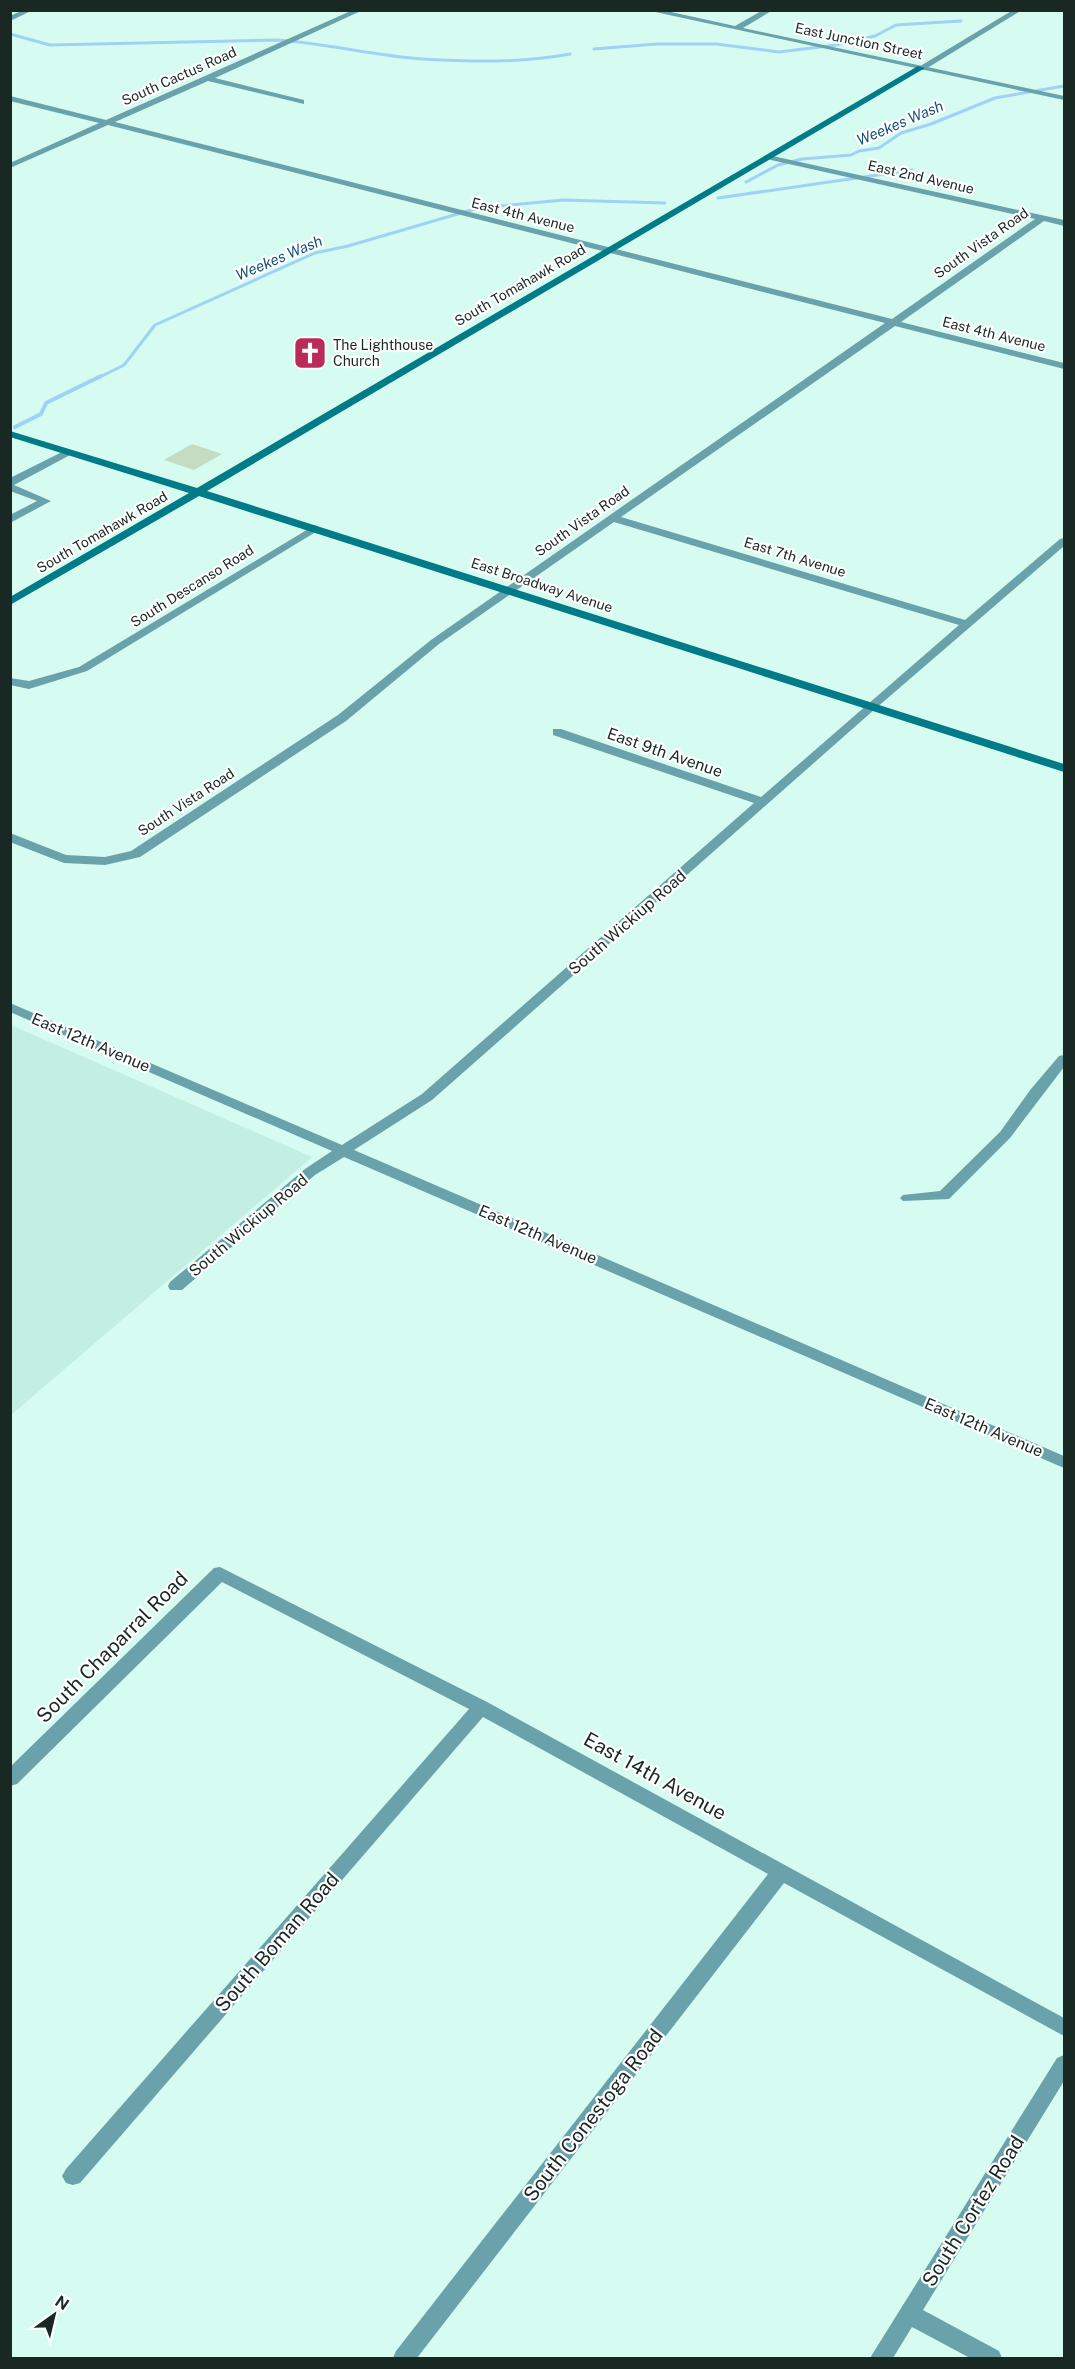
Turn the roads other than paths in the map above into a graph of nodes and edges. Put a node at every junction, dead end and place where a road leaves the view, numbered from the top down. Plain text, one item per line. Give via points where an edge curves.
1 (30, 10) edge
2 (360, 10) edge
3 (649, 10) edge
4 (770, 10) edge
5 (1019, 10) edge
6 (10, 19) edge
7 (735, 29) junction
8 (921, 68) junction
9 (206, 78) junction
10 (1065, 98) edge
11 (10, 99) edge
12 (301, 102) dead end
13 (106, 123) junction
14 (771, 157) junction
15 (10, 166) edge
16 (1043, 218) junction
17 (1065, 223) edge
18 (610, 250) junction
19 (894, 323) junction
20 (1065, 366) edge
21 (13, 434) edge
22 (68, 452) junction
23 (10, 485) edge
24 (198, 493) junction
25 (613, 518) junction
26 (10, 520) edge
27 (315, 528) junction
28 (1063, 544) edge
29 (508, 590) junction
30 (10, 602) edge
31 (968, 624) junction
32 (10, 681) edge
33 (871, 706) junction
34 (556, 732) dead end
35 (1065, 768) edge
36 (764, 802) junction
37 (10, 837) edge
38 (10, 1007) edge
39 (1065, 1059) edge
40 (343, 1150) junction
41 (908, 1198) dead end
42 (176, 1286) dead end
43 (1065, 1462) edge
44 (220, 1573) joint
45 (481, 1707) junction
46 (10, 1779) edge
47 (782, 1871) junction
48 (1065, 2028) edge
49 (1065, 2064) edge
50 (73, 2176) dead end
51 (909, 2314) junction
52 (404, 2358) edge
53 (881, 2358) edge
54 (991, 2358) edge

1 - 6 street
2 - 9 street, South Cactus Road
3 - 7 street, East Junction Street
4 - 7 street
5 - 8 street
7 - 8 street, East Junction Street
8 - 10 street, East Junction Street
8 - 14 main road, South Tomahawk Road
9 - 12 street
9 - 13 street, South Cactus Road
11 - 13 street, East 4th Avenue
13 - 15 street, South Cactus Road
13 - 18 street, East 4th Avenue
14 - 16 street, East 2nd Avenue
14 - 18 main road, South Tomahawk Road
16 - 17 street, East 2nd Avenue
16 - 19 street, South Vista Road
18 - 19 street, East 4th Avenue
18 - 24 main road, South Tomahawk Road
19 - 20 street, East 4th Avenue
19 - 25 street, South Vista Road
21 - 22 main road, East Broadway Avenue
22 - 23 street
22 - 24 main road, East Broadway Avenue
23 - 26 street via 46,501
24 - 27 main road, East Broadway Avenue
24 - 30 main road, South Tomahawk Road
25 - 29 street, South Vista Road
25 - 31 street, East 7th Avenue
27 - 29 main road, East Broadway Avenue
27 - 32 street, South Descanso Road via 83,669 29,686
28 - 31 street, South Wickiup Road
29 - 33 main road, East Broadway Avenue
29 - 37 street, South Vista Road via 435,642 342,718 135,854 105,861 64,859
31 - 33 street, South Wickiup Road
33 - 35 main road, East Broadway Avenue
33 - 36 street, South Wickiup Road
34 - 36 street, East 9th Avenue
36 - 40 street, South Wickiup Road via 427,1097
38 - 40 street, East 12th Avenue
39 - 41 street via 1005,1135 944,1196
40 - 42 street, South Wickiup Road via 310,1172
40 - 43 street, East 12th Avenue
44 - 45 street, East 14th Avenue
44 - 46 street, South Chaparral Road
45 - 47 street, East 14th Avenue
45 - 50 street, South Boman Road
47 - 48 street, East 14th Avenue
47 - 52 street, South Conestoga Road
49 - 51 street, South Cortez Road
51 - 53 street, South Cortez Road
51 - 54 street

